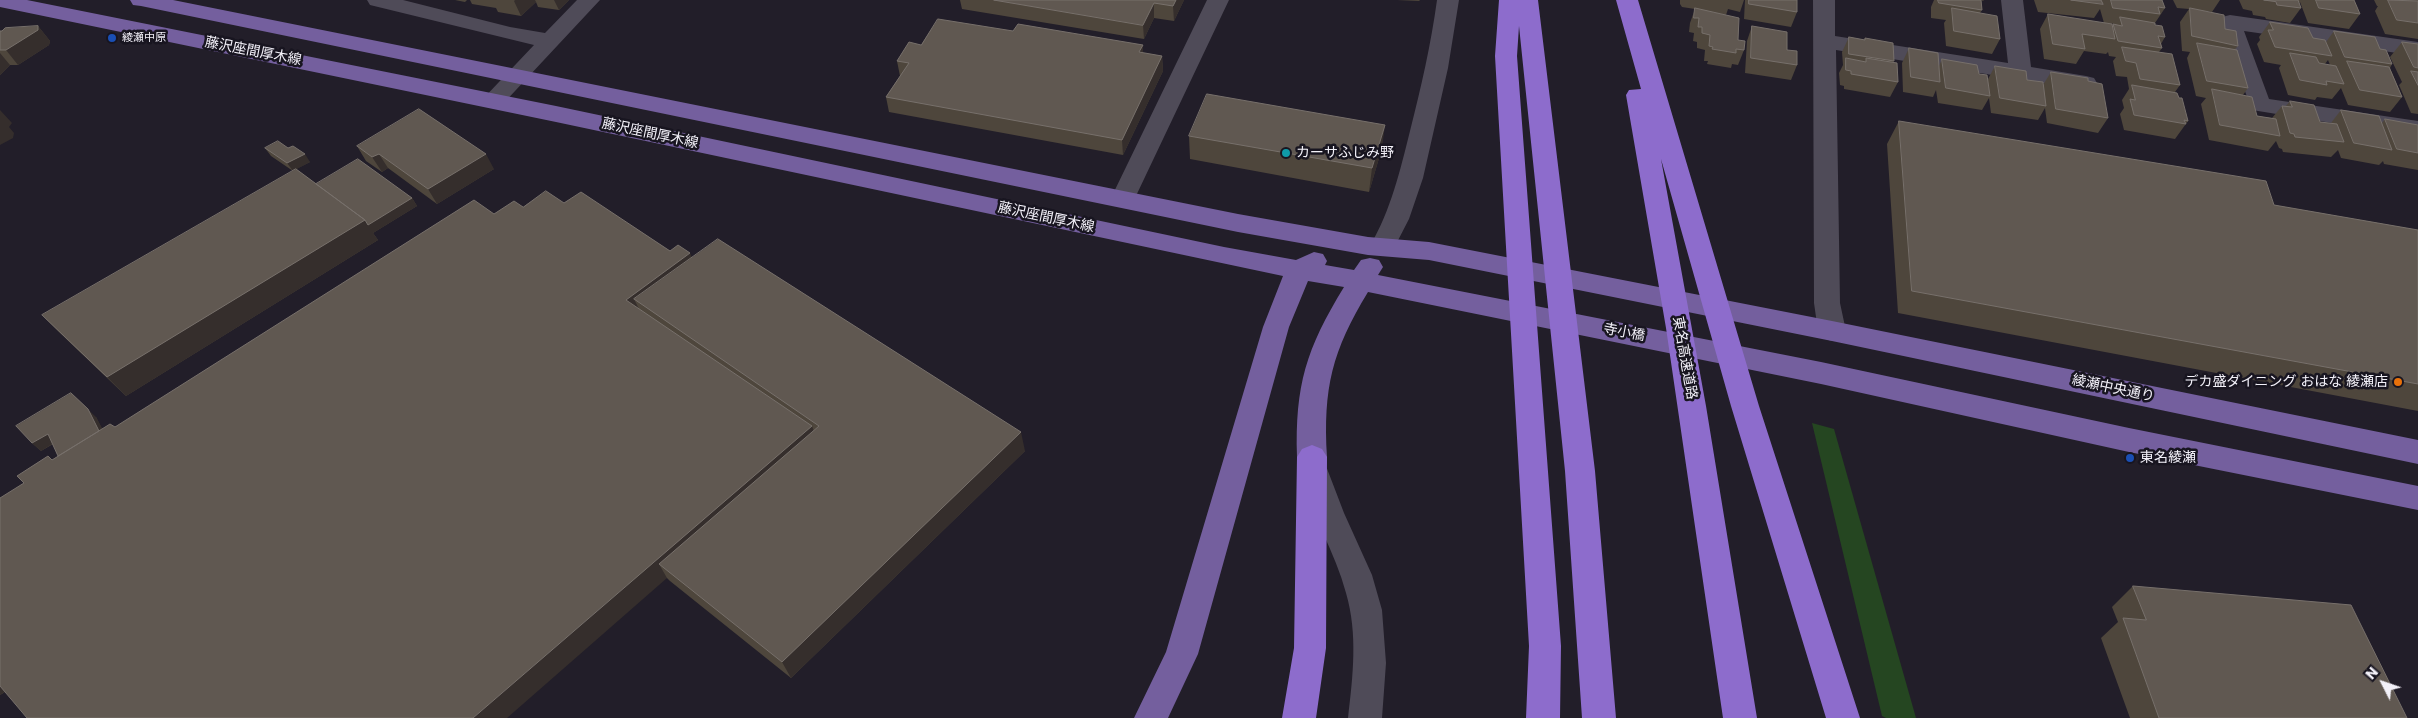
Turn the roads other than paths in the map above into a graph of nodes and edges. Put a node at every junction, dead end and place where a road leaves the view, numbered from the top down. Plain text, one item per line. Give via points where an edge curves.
1 (0, 0) edge
2 (141, 0) edge
3 (378, 0) edge
4 (589, 0) edge
5 (1218, 0) edge
6 (1448, 0) edge
7 (1510, 0) edge
8 (1527, 0) edge
9 (1618, 0) edge
10 (1627, 0) edge
11 (1824, 0) edge
12 (2012, 0) edge
13 (550, 41) junction
14 (1824, 41) junction
15 (2418, 49) edge
16 (2020, 72) junction
17 (517, 75) junction
18 (2095, 84) edge
19 (493, 101) junction
20 (2418, 129) edge
21 (1123, 198) junction
22 (1376, 246) junction
23 (1299, 270) junction
24 (1360, 282) junction
25 (1820, 329) junction
26 (2418, 452) edge
27 (1312, 457) junction
28 (2418, 498) edge
29 (1151, 718) edge
30 (1299, 718) edge
31 (1365, 718) edge
32 (1543, 718) edge
33 (1599, 718) edge
34 (1740, 718) edge
35 (1843, 718) edge

1 - 19 main road, 藤沢座間厚木線
2 - 17 main road, 藤沢座間厚木線
3 - 13 street
4 - 13 street
5 - 21 street
6 - 22 street via 1442,46 1406,196 1398,221
7 - 32 highway via 1506,56 1545,646
8 - 33 highway via 1580,471
9 - 34 highway, 東名高速道路 via 1656,189
10 - 35 highway via 1745,406
11 - 14 street
12 - 16 street
13 - 17 street
14 - 16 street
14 - 25 street via 1826,303
15 - 20 street via 2230,22 2260,105
16 - 18 street
17 - 19 street
17 - 21 main road, 藤沢座間厚木線
19 - 23 main road, 藤沢座間厚木線
21 - 22 main road, 藤沢座間厚木線 via 1238,223
22 - 23 main road via 1318,258
22 - 24 main road
22 - 25 main road, 藤沢座間厚木線 via 1429,251
23 - 24 main road, 藤沢座間厚木線
23 - 29 main road via 1276,327 1182,654
24 - 27 main road via 1339,315 1316,379 1311,412
24 - 28 main road, 寺小橋 via 1821,373
25 - 26 main road, 綾瀬中央通り
27 - 30 highway via 1310,648
27 - 31 street via 1329,519 1365,601 1370,631

